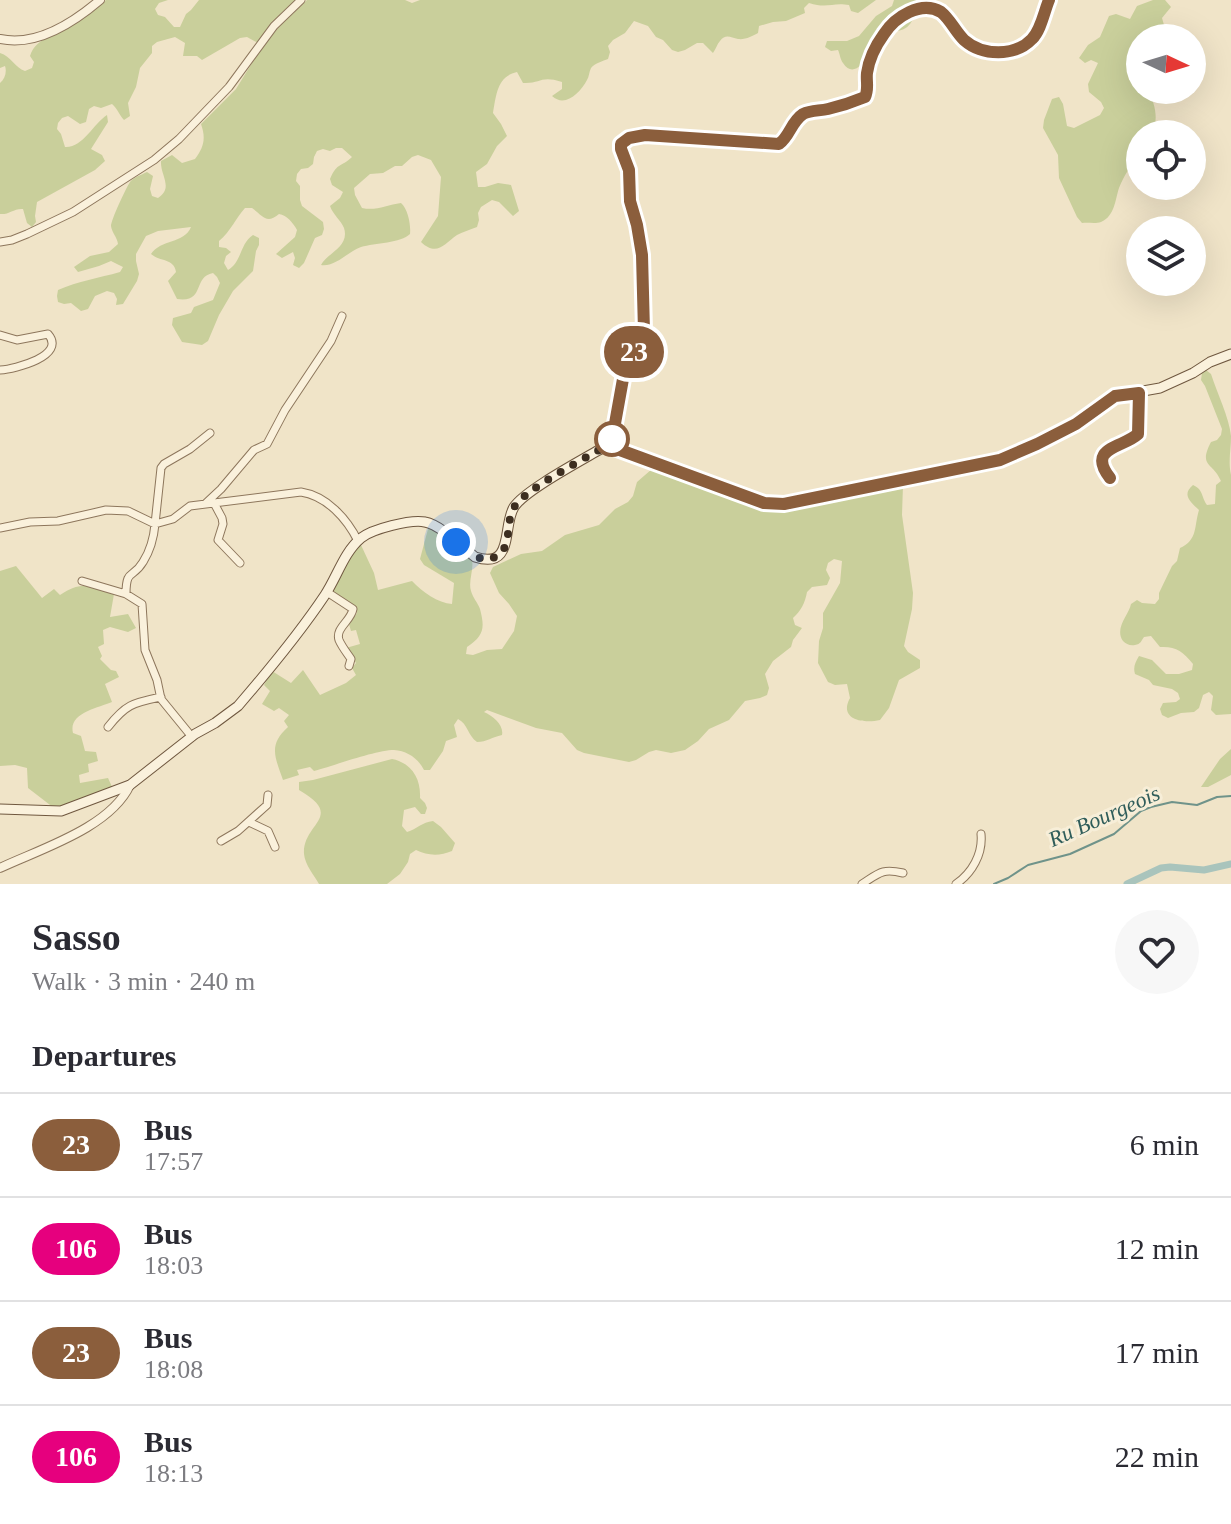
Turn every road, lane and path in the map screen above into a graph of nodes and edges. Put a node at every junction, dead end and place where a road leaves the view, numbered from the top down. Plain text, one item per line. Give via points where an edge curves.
1 (100, 0) edge
2 (301, 0) edge
3 (1049, 0) edge
4 (0, 39) edge
5 (0, 242) edge
6 (342, 316) dead end
7 (0, 335) edge
8 (1231, 354) edge
9 (0, 370) edge
10 (1139, 393) junction
11 (210, 433) dead end
12 (609, 446) junction
13 (1110, 478) dead end
14 (214, 503) junction
15 (205, 504) junction
16 (155, 524) junction
17 (0, 528) edge
18 (362, 538) junction
19 (240, 563) dead end
20 (82, 581) dead end
21 (327, 592) junction
22 (126, 594) junction
23 (349, 666) dead end
24 (161, 697) junction
25 (108, 727) dead end
26 (192, 737) junction
27 (130, 785) junction
28 (268, 795) dead end
29 (0, 809) edge
30 (249, 822) junction
31 (981, 834) dead end
32 (221, 841) dead end
33 (275, 847) dead end
34 (0, 868) edge
35 (903, 873) dead end
36 (862, 884) edge
37 (956, 884) edge

1 - 4 street via 78,18 33,39
2 - 5 street via 274,26 229,87 154,160 73,212
3 - 12 street via 1032,39 1009,53 969,43 932,7 906,13 876,46 865,97 799,116 779,144 645,135 624,140 621,149 642,255 644,331 623,379
6 - 15 street via 267,444 254,450
7 - 9 street via 17,340 48,334 53,342 24,366
8 - 10 main road
10 - 12 main road via 1115,396 1076,424 1000,460 784,504 764,503
10 - 13 street via 1138,434 1104,455
11 - 16 street via 161,468
12 - 18 main road via 526,495 514,507 507,544 498,555 475,557 425,521
14 - 15 street
14 - 18 street via 307,493 339,514
14 - 19 street via 223,524 218,540
15 - 16 street
16 - 17 street via 128,511 106,510
16 - 22 street via 144,561 126,581
18 - 21 main road
20 - 22 street
21 - 23 street via 353,609 338,632 351,659
21 - 26 main road via 238,706
22 - 24 street via 142,604 145,650
24 - 25 street via 132,704
24 - 26 street
26 - 27 main road
27 - 29 main road via 61,811
27 - 34 street via 116,806 83,829
28 - 30 street via 267,805
30 - 32 street
30 - 33 street via 268,831
31 - 37 street via 970,874
35 - 36 street via 879,871

